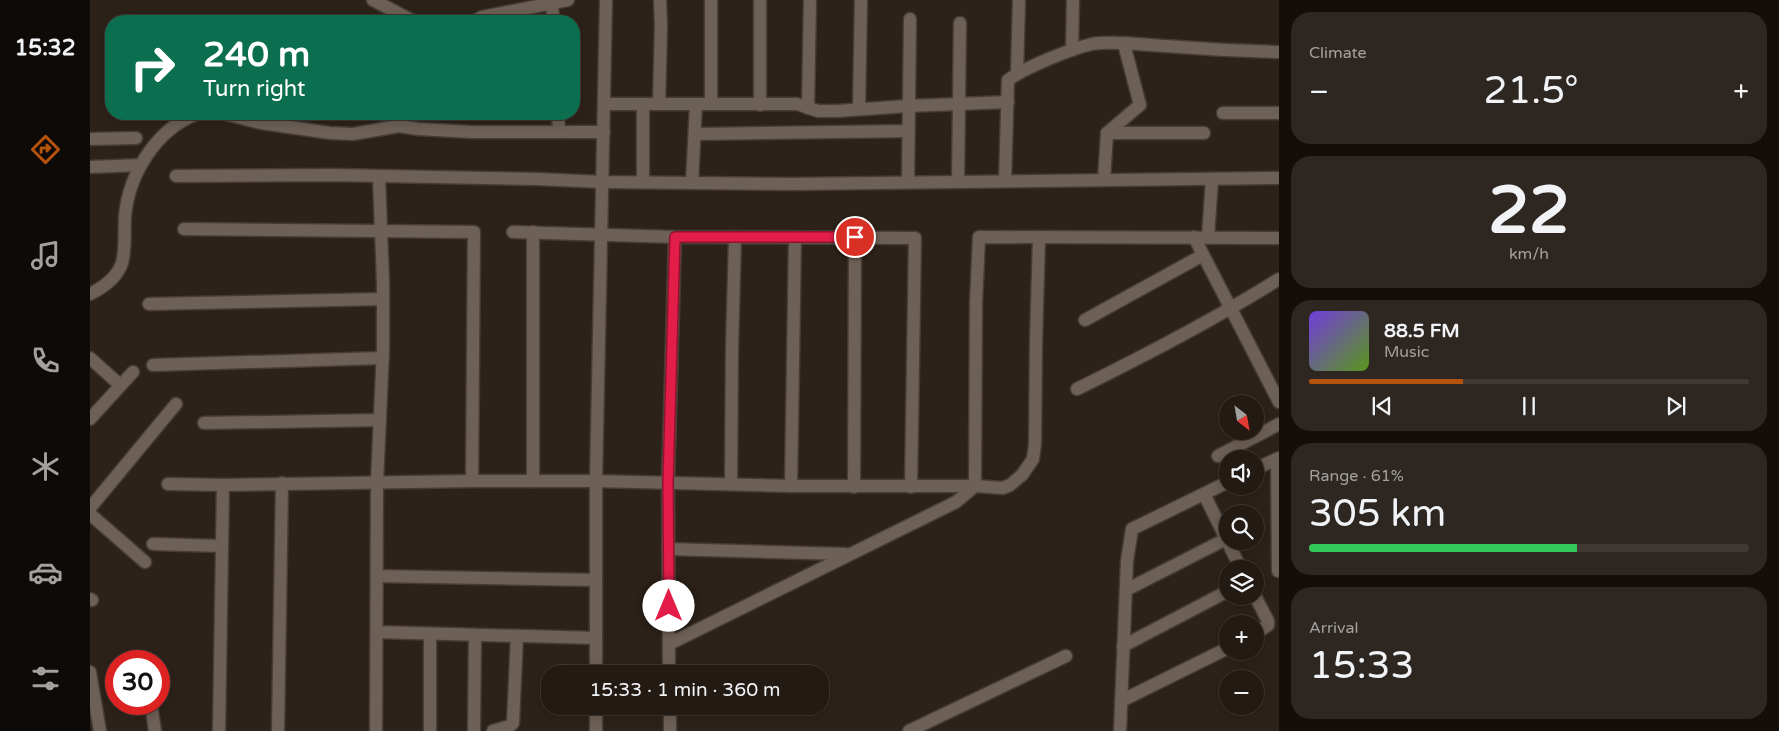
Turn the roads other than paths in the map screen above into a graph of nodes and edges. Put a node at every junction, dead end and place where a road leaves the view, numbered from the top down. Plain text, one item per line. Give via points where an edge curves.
1 (373, 0) edge
2 (568, 0) edge
3 (606, 0) edge
4 (660, 0) edge
5 (711, 0) edge
6 (760, 0) edge
7 (810, 0) edge
8 (861, 0) edge
9 (1019, 0) edge
10 (1073, 0) edge
11 (552, 2) edge
12 (402, 15) edge
13 (491, 15) edge
14 (553, 15) edge
15 (910, 19) dead end
16 (960, 23) dead end
17 (1124, 44) junction
18 (1072, 50) junction
19 (1279, 52) edge
20 (1017, 74) junction
21 (1008, 102) junction
22 (605, 104) junction
23 (643, 104) junction
24 (659, 104) junction
25 (696, 104) junction
26 (711, 104) junction
27 (760, 104) junction
28 (958, 104) junction
29 (908, 106) junction
30 (808, 108) junction
31 (859, 109) junction
32 (1223, 113) dead end
33 (1279, 113) edge
34 (184, 120) edge
35 (251, 120) edge
36 (558, 120) edge
37 (908, 131) junction
38 (559, 132) junction
39 (604, 132) junction
40 (1204, 132) dead end
41 (1107, 133) junction
42 (695, 134) junction
43 (136, 138) dead end
44 (90, 139) edge
45 (141, 165) junction
46 (90, 166) edge
47 (176, 176) dead end
48 (379, 177) junction
49 (1279, 178) edge
50 (1212, 179) junction
51 (1104, 180) junction
52 (1005, 181) junction
53 (603, 182) junction
54 (642, 182) junction
55 (908, 182) junction
56 (958, 182) junction
57 (692, 183) junction
58 (184, 229) dead end
59 (381, 231) junction
60 (513, 232) dead end
61 (533, 232) junction
62 (602, 235) junction
63 (675, 237) junction
64 (855, 237) junction
65 (1039, 237) junction
66 (1194, 237) junction
67 (1208, 237) junction
68 (735, 238) junction
69 (795, 238) junction
70 (1279, 238) edge
71 (1203, 256) junction
72 (1279, 280) edge
73 (90, 294) edge
74 (383, 299) junction
75 (148, 304) dead end
76 (1231, 309) junction
77 (1085, 320) dead end
78 (90, 358) edge
79 (382, 358) junction
80 (153, 365) dead end
81 (132, 372) dead end
82 (120, 385) junction
83 (1077, 389) dead end
84 (1279, 402) edge
85 (176, 404) dead end
86 (90, 419) edge
87 (380, 420) junction
88 (204, 423) dead end
89 (1279, 424) edge
90 (1218, 456) dead end
91 (1278, 458) edge
92 (1264, 465) edge
93 (472, 481) junction
94 (533, 481) junction
95 (596, 481) junction
96 (282, 483) junction
97 (377, 483) junction
98 (668, 483) junction
99 (168, 484) dead end
100 (731, 484) junction
101 (224, 485) junction
102 (792, 486) junction
103 (975, 486) junction
104 (1219, 486) edge
105 (854, 487) junction
106 (912, 487) junction
107 (1204, 494) junction
108 (90, 508) edge
109 (90, 514) edge
110 (1219, 525) edge
111 (1219, 543) edge
112 (153, 544) dead end
113 (222, 546) junction
114 (668, 549) junction
115 (847, 554) junction
116 (146, 562) dead end
117 (1278, 571) edge
118 (377, 576) junction
119 (596, 580) junction
120 (1126, 590) junction
121 (1219, 597) edge
122 (1260, 605) edge
123 (1264, 629) edge
124 (377, 632) junction
125 (430, 634) junction
126 (475, 635) junction
127 (517, 636) junction
128 (596, 638) junction
129 (669, 644) junction
130 (1123, 646) junction
131 (1219, 652) edge
132 (1066, 656) dead end
133 (596, 665) edge
134 (669, 665) edge
135 (90, 672) edge
136 (1121, 701) junction
137 (153, 715) edge
138 (596, 715) edge
139 (670, 715) edge
140 (100, 731) edge
141 (155, 731) edge
142 (219, 731) edge
143 (278, 731) edge
144 (376, 731) edge
145 (430, 731) edge
146 (474, 731) edge
147 (493, 731) edge
148 (596, 731) edge
149 (670, 731) edge
150 (909, 731) edge
151 (1120, 731) edge

1 - 12 street
2 - 11 street
3 - 22 street
4 - 24 street
5 - 26 street
6 - 27 street
7 - 30 street
8 - 31 street
9 - 20 street
10 - 18 street
11 - 13 street
11 - 14 street
15 - 29 street
16 - 28 street
17 - 18 street via 1094,44
17 - 19 street
17 - 41 street via 1140,105
18 - 20 street
20 - 21 street via 1008,80
21 - 28 street
21 - 52 street
22 - 23 street
22 - 39 street
23 - 24 street
23 - 54 street
24 - 25 street
25 - 26 street
25 - 42 street
26 - 27 street
27 - 30 street via 798,104
28 - 29 street
28 - 56 street
29 - 31 street
29 - 37 street
30 - 31 street
32 - 33 street
34 - 45 street via 161,139
35 - 38 street via 353,134 399,126 472,132
36 - 38 street
37 - 42 street
37 - 55 street
38 - 39 street
39 - 53 street
40 - 41 street
41 - 51 street
42 - 57 street
43 - 44 street
45 - 46 street
45 - 73 street via 125,215 122,264 111,282
47 - 48 street
48 - 53 street
48 - 59 street
49 - 50 street
50 - 51 street
50 - 67 street
51 - 52 street
52 - 56 street
53 - 54 street
53 - 62 street
54 - 57 street
55 - 56 street
55 - 57 street
58 - 59 street
59 - 74 street
59 - 93 street via 474,232
60 - 61 street
61 - 62 street
61 - 94 street
62 - 63 street
62 - 95 street
63 - 68 street
63 - 98 street
64 - 69 street
64 - 105 street
64 - 106 street via 915,238
65 - 66 street
65 - 103 street via 1033,459 1022,476 1004,488
65 - 103 street via 979,237
66 - 67 street
66 - 71 street
67 - 70 street
68 - 69 street
68 - 100 street
69 - 102 street
71 - 76 street
71 - 77 street
72 - 76 street
74 - 75 street
74 - 79 street
76 - 83 street
76 - 84 street
78 - 82 street
79 - 80 street
79 - 87 street
81 - 82 street
82 - 86 street
85 - 108 street
87 - 88 street
87 - 97 street
89 - 90 street
91 - 92 street
91 - 117 street
93 - 94 street
93 - 97 street
94 - 95 street
95 - 98 street
95 - 119 street
96 - 97 street
96 - 101 street
96 - 143 street
97 - 118 street
98 - 100 street
98 - 114 street
99 - 101 street
100 - 102 street
101 - 113 street
102 - 105 street
103 - 106 street
103 - 115 street via 956,502
104 - 107 street
105 - 106 street
107 - 110 street
107 - 120 street via 1132,529
109 - 116 street
111 - 120 street
112 - 113 street
113 - 142 street
114 - 115 street
114 - 129 street
115 - 129 street
118 - 119 street
118 - 124 street
119 - 128 street
120 - 130 street
121 - 130 street
122 - 123 street via 1268,621
124 - 125 street
124 - 144 street
125 - 126 street
125 - 145 street
126 - 127 street
126 - 146 street
127 - 128 street
127 - 147 street via 513,722
128 - 133 street
129 - 134 street
130 - 136 street
131 - 136 street
132 - 150 street
135 - 140 street
136 - 151 street
137 - 141 street
138 - 148 street
139 - 149 street

